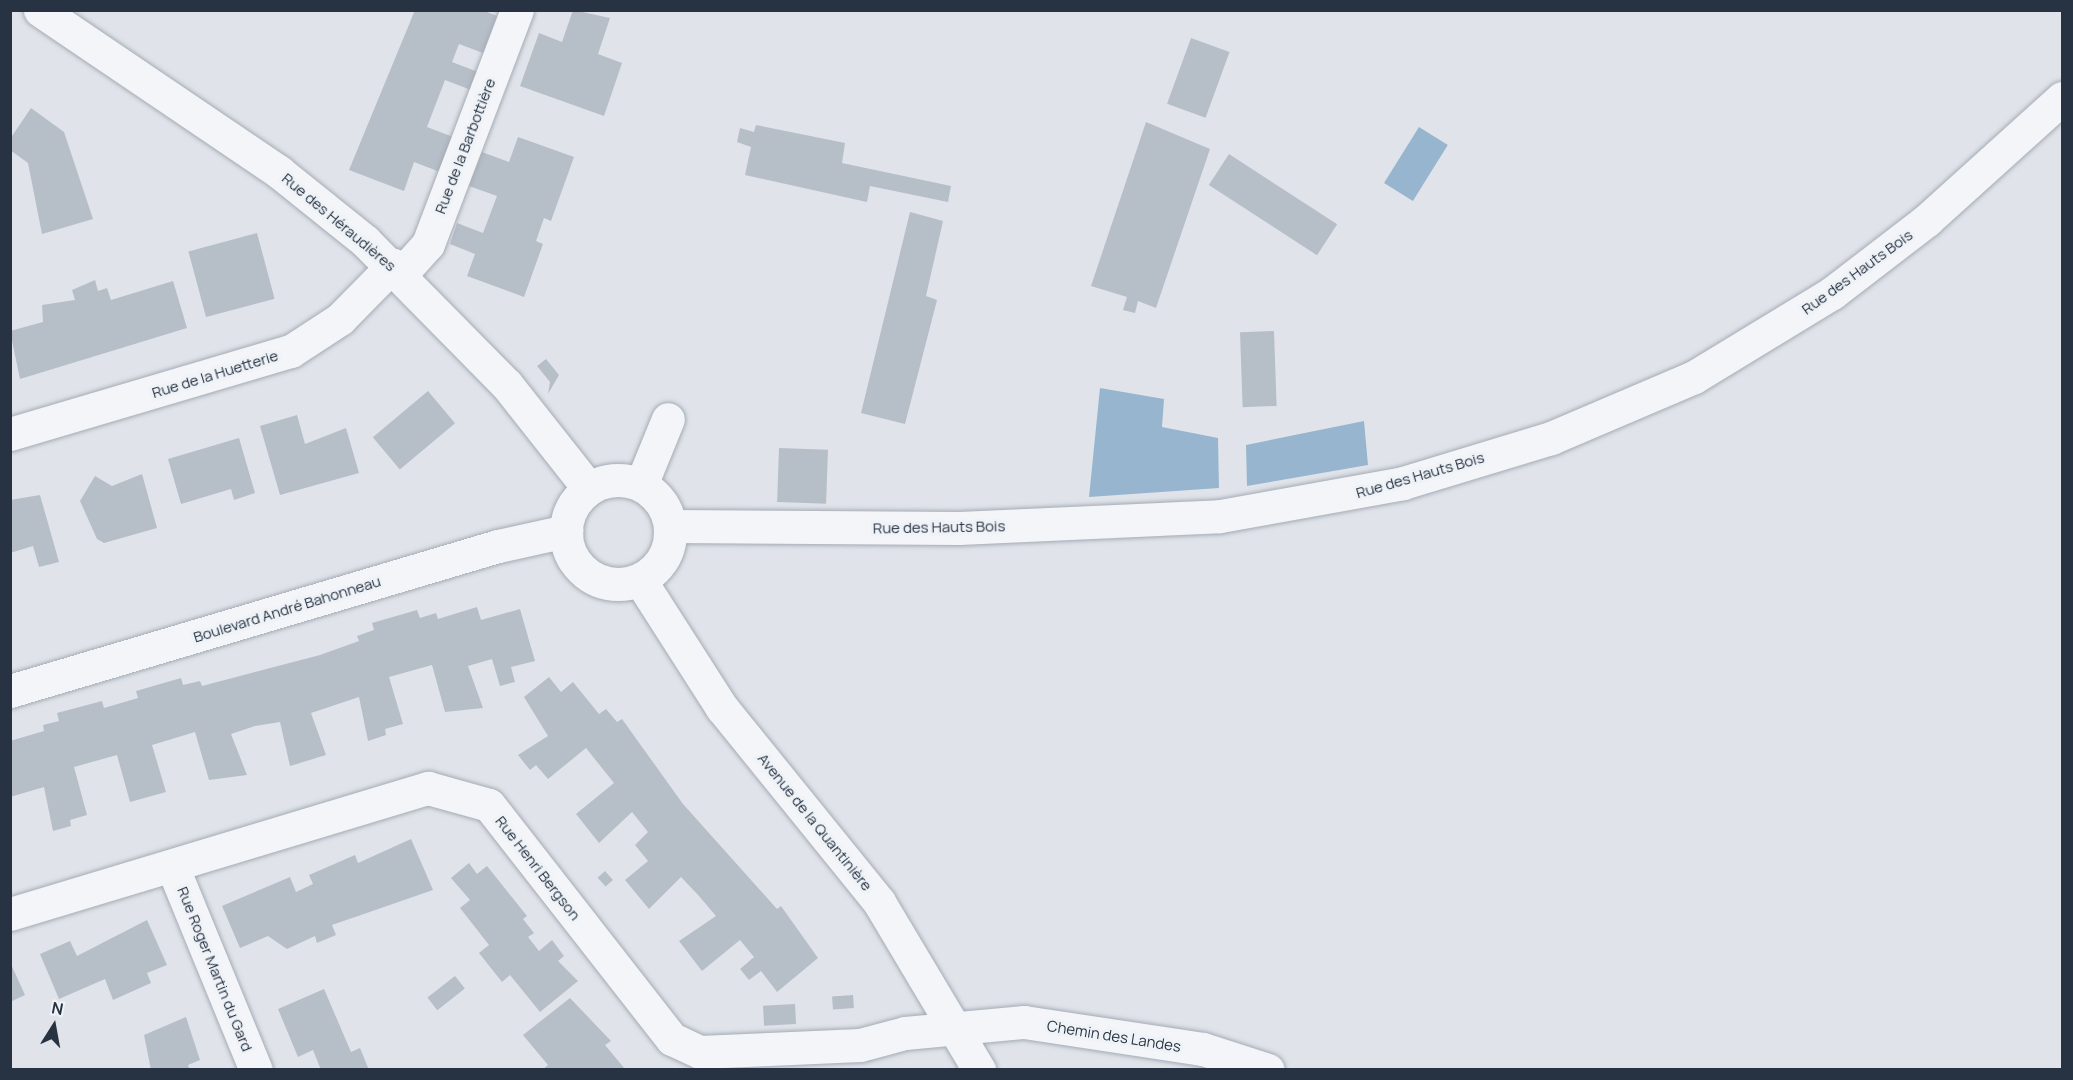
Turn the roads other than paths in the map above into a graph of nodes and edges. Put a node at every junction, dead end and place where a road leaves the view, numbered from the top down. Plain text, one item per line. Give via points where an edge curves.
1 (40, 10) edge
2 (517, 10) edge
3 (2062, 98) edge
4 (397, 270) junction
5 (668, 419) dead end
6 (10, 434) edge
7 (640, 485) junction
8 (590, 489) junction
9 (670, 526) junction
10 (566, 531) junction
11 (640, 580) junction
12 (10, 692) edge
13 (173, 868) junction
14 (10, 914) edge
15 (957, 1031) junction
16 (711, 1061) edge
17 (256, 1070) edge
18 (980, 1070) edge
19 (1268, 1070) edge

1 - 4 street, Rue des Héraudières via 279,172
2 - 4 street, Rue de la Barbottière via 428,244
3 - 9 street, Rue des Hauts Bois via 1927,220 1832,294 1694,377 1551,438 1404,483 1220,516 959,528
4 - 6 street, Rue de la Huetterie via 340,320 291,351
4 - 8 street, Rue des Héraudières via 507,385
5 - 7 street
7 - 8 street via 623,480
7 - 9 street via 655,495
8 - 10 street via 569,514
9 - 11 street via 664,558
10 - 11 street via 576,564 590,576 623,585
10 - 12 street, Boulevard André Bahonneau via 498,546
11 - 15 street, Avenue de la Quantinière via 722,708 879,902
13 - 14 street, Rue Henri Bergson
13 - 16 street, Rue Henri Bergson via 428,788 489,805 672,1039
13 - 17 street, Rue Roger Martin du Gard
15 - 16 street, Rue Henri Bergson via 905,1033 860,1045
15 - 18 street, Avenue de la Quantinière
15 - 19 street, Chemin des Landes via 1024,1022 1203,1049

